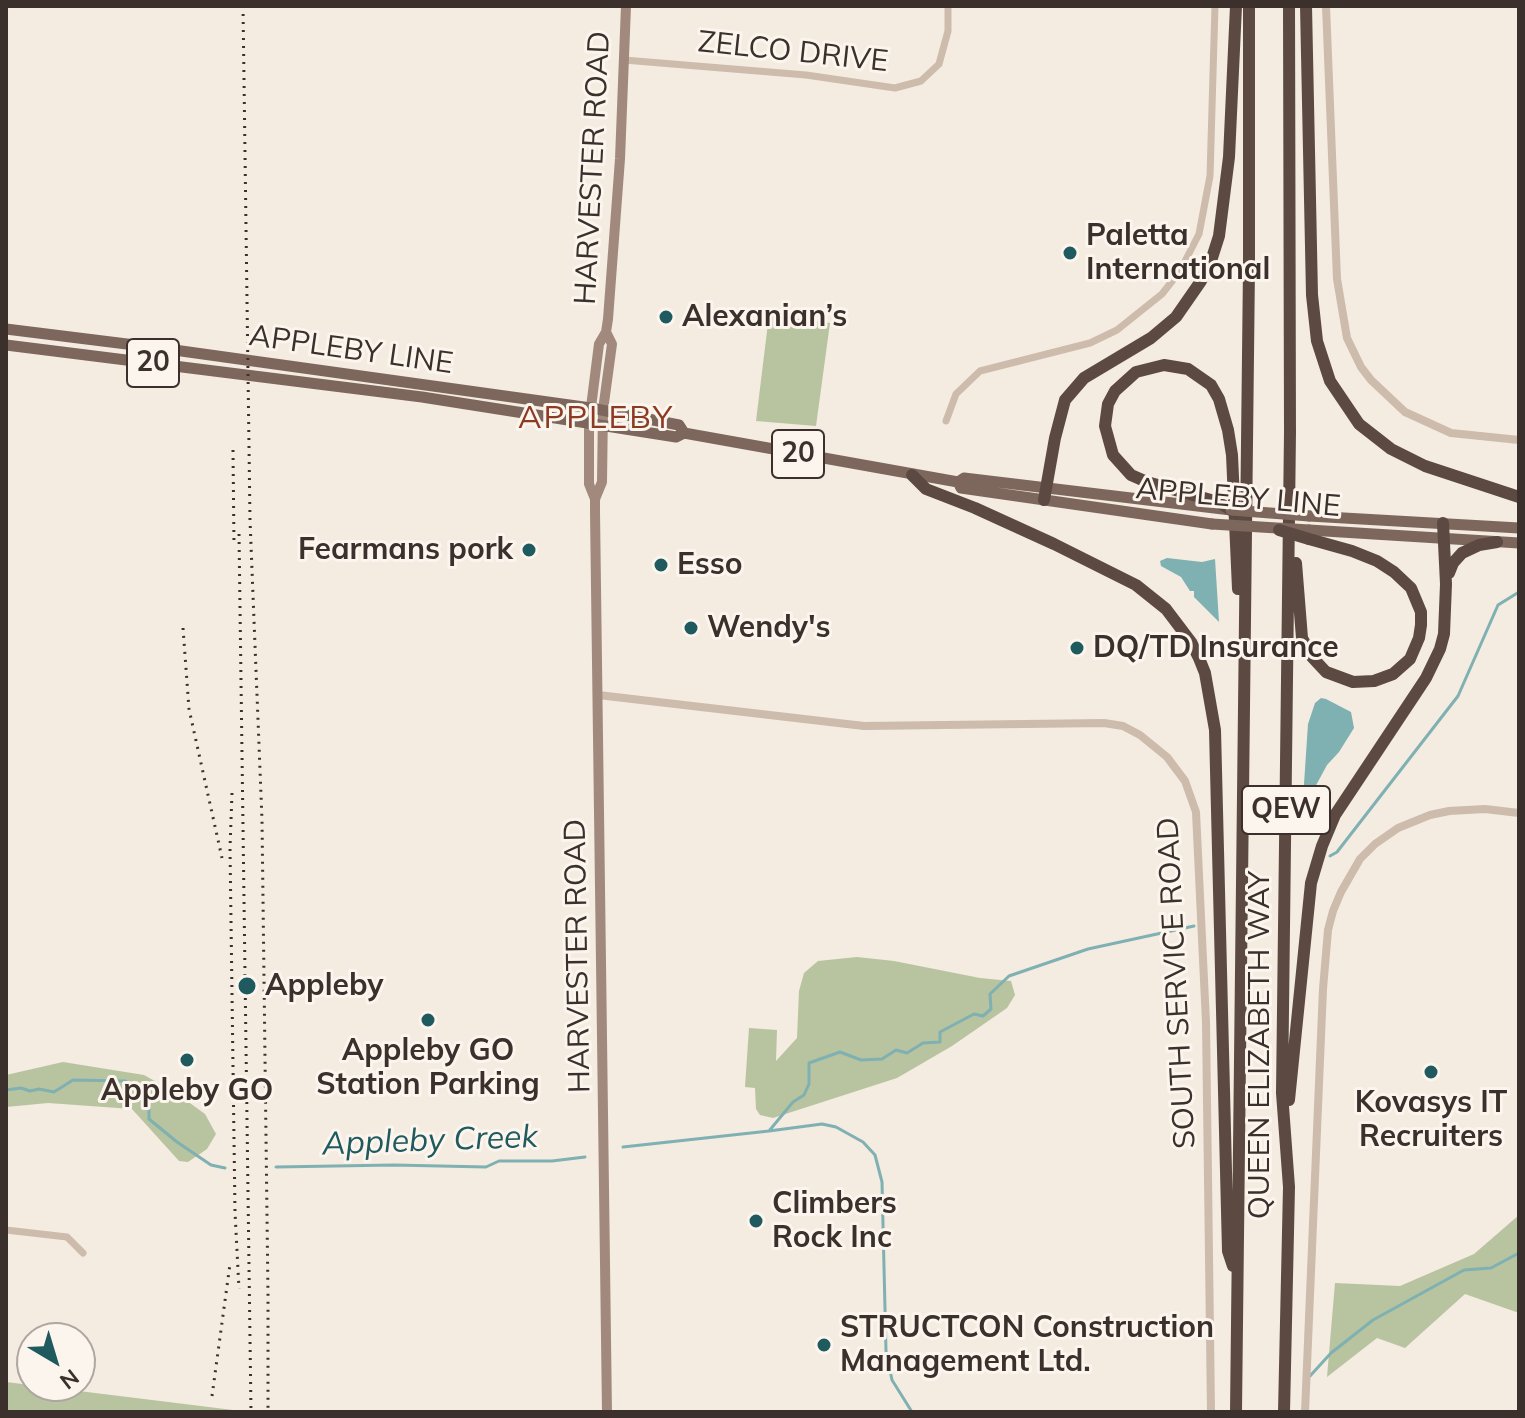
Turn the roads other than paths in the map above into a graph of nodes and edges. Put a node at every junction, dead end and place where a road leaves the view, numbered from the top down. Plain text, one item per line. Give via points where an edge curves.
1 (626, 6) edge
2 (948, 6) edge
3 (1215, 6) edge
4 (1236, 6) edge
5 (1249, 6) edge
6 (1289, 6) edge
7 (1306, 6) edge
8 (1326, 6) edge
9 (624, 60) junction
10 (6, 329) edge
11 (6, 345) edge
12 (597, 409) junction
13 (946, 421) dead end
14 (589, 423) junction
15 (603, 426) junction
16 (620, 428) junction
17 (1290, 432) junction
18 (684, 433) junction
19 (1519, 440) edge
20 (603, 450) junction
21 (912, 475) junction
22 (1045, 495) junction
23 (1519, 497) edge
24 (595, 499) junction
25 (1211, 505) junction
26 (1231, 510) joint
27 (1443, 523) junction
28 (1519, 528) edge
29 (1279, 530) joint
30 (1309, 535) junction
31 (1444, 540) junction
32 (1497, 542) junction
33 (1519, 543) edge
34 (1446, 584) junction
35 (1245, 627) junction
36 (598, 695) junction
37 (1519, 813) edge
38 (1289, 1187) junction
39 (6, 1230) edge
40 (83, 1253) dead end
41 (1237, 1277) junction
42 (607, 1412) edge
43 (1211, 1412) edge
44 (1236, 1412) edge
45 (1284, 1412) edge
46 (1305, 1412) edge

1 - 9 main road, HARVESTER ROAD
2 - 9 street, ZELCO DRIVE via 939,64 921,81 895,88
3 - 13 street via 1208,191 1199,234 1180,271 1162,294 1117,330 1090,343 980,371 956,394
4 - 22 highway via 1229,157 1212,258 1176,317 1074,387 1060,416
5 - 35 highway, QUEEN ELIZABETH WAY / QEW
6 - 17 highway, QUEEN ELIZABETH WAY / QEW
7 - 23 highway via 1312,295 1317,341 1330,381 1359,424 1391,449
8 - 19 street via 1337,279 1347,338 1371,380 1405,412 1451,433
9 - 12 main road, HARVESTER ROAD via 606,332 612,344
10 - 12 main road, APPLEBY LINE / 20
11 - 14 main road, APPLEBY LINE / 20
12 - 14 main road, HARVESTER ROAD
12 - 15 main road, HARVESTER ROAD
12 - 18 main road, APPLEBY LINE / 20 via 679,425
14 - 15 main road, APPLEBY LINE / 20
14 - 24 main road, HARVESTER ROAD via 589,484
15 - 16 main road, APPLEBY LINE / 20
15 - 20 main road, HARVESTER ROAD
16 - 18 main road, APPLEBY LINE / 20 via 676,437
16 - 20 main road
17 - 30 highway via 1299,627 1306,649 1326,672 1344,680 1364,682 1393,674 1410,659 1419,638 1421,612 1411,588 1377,561
17 - 38 highway, QUEEN ELIZABETH WAY / QEW via 1282,1093
18 - 21 main road, APPLEBY LINE / 20
20 - 24 main road, HARVESTER ROAD via 602,482
21 - 22 main road, APPLEBY LINE / 20 via 958,482 964,478
21 - 41 highway via 926,489 1136,585 1166,609 1199,658 1215,730 1228,1251
22 - 25 main road, APPLEBY LINE / 20
22 - 29 main road, APPLEBY LINE / 20, bridge
24 - 36 main road, HARVESTER ROAD
25 - 26 highway
25 - 35 highway via 1131,475 1113,455 1105,426 1108,404 1136,372 1164,365 1188,369 1211,385 1219,399 1232,455 1238,588
26 - 27 main road, APPLEBY LINE, bridge
27 - 28 main road, APPLEBY LINE
27 - 31 highway
29 - 30 highway, bridge
30 - 31 main road, APPLEBY LINE
31 - 32 main road, APPLEBY LINE
31 - 34 highway
32 - 33 main road, APPLEBY LINE
32 - 34 highway via 1462,553
34 - 38 highway via 1444,634 1434,664 1335,815 1311,883 1289,1095
35 - 41 highway, QUEEN ELIZABETH WAY / QEW
36 - 42 main road, HARVESTER ROAD
36 - 43 street, SOUTH SERVICE ROAD via 864,726 1104,723 1140,735 1167,757 1191,793 1197,823 1208,1115
37 - 46 street via 1449,811 1398,828 1360,859 1333,911 1322,1000
38 - 45 highway, QUEEN ELIZABETH WAY / QEW
39 - 40 street via 67,1237
41 - 44 highway, QUEEN ELIZABETH WAY / QEW

